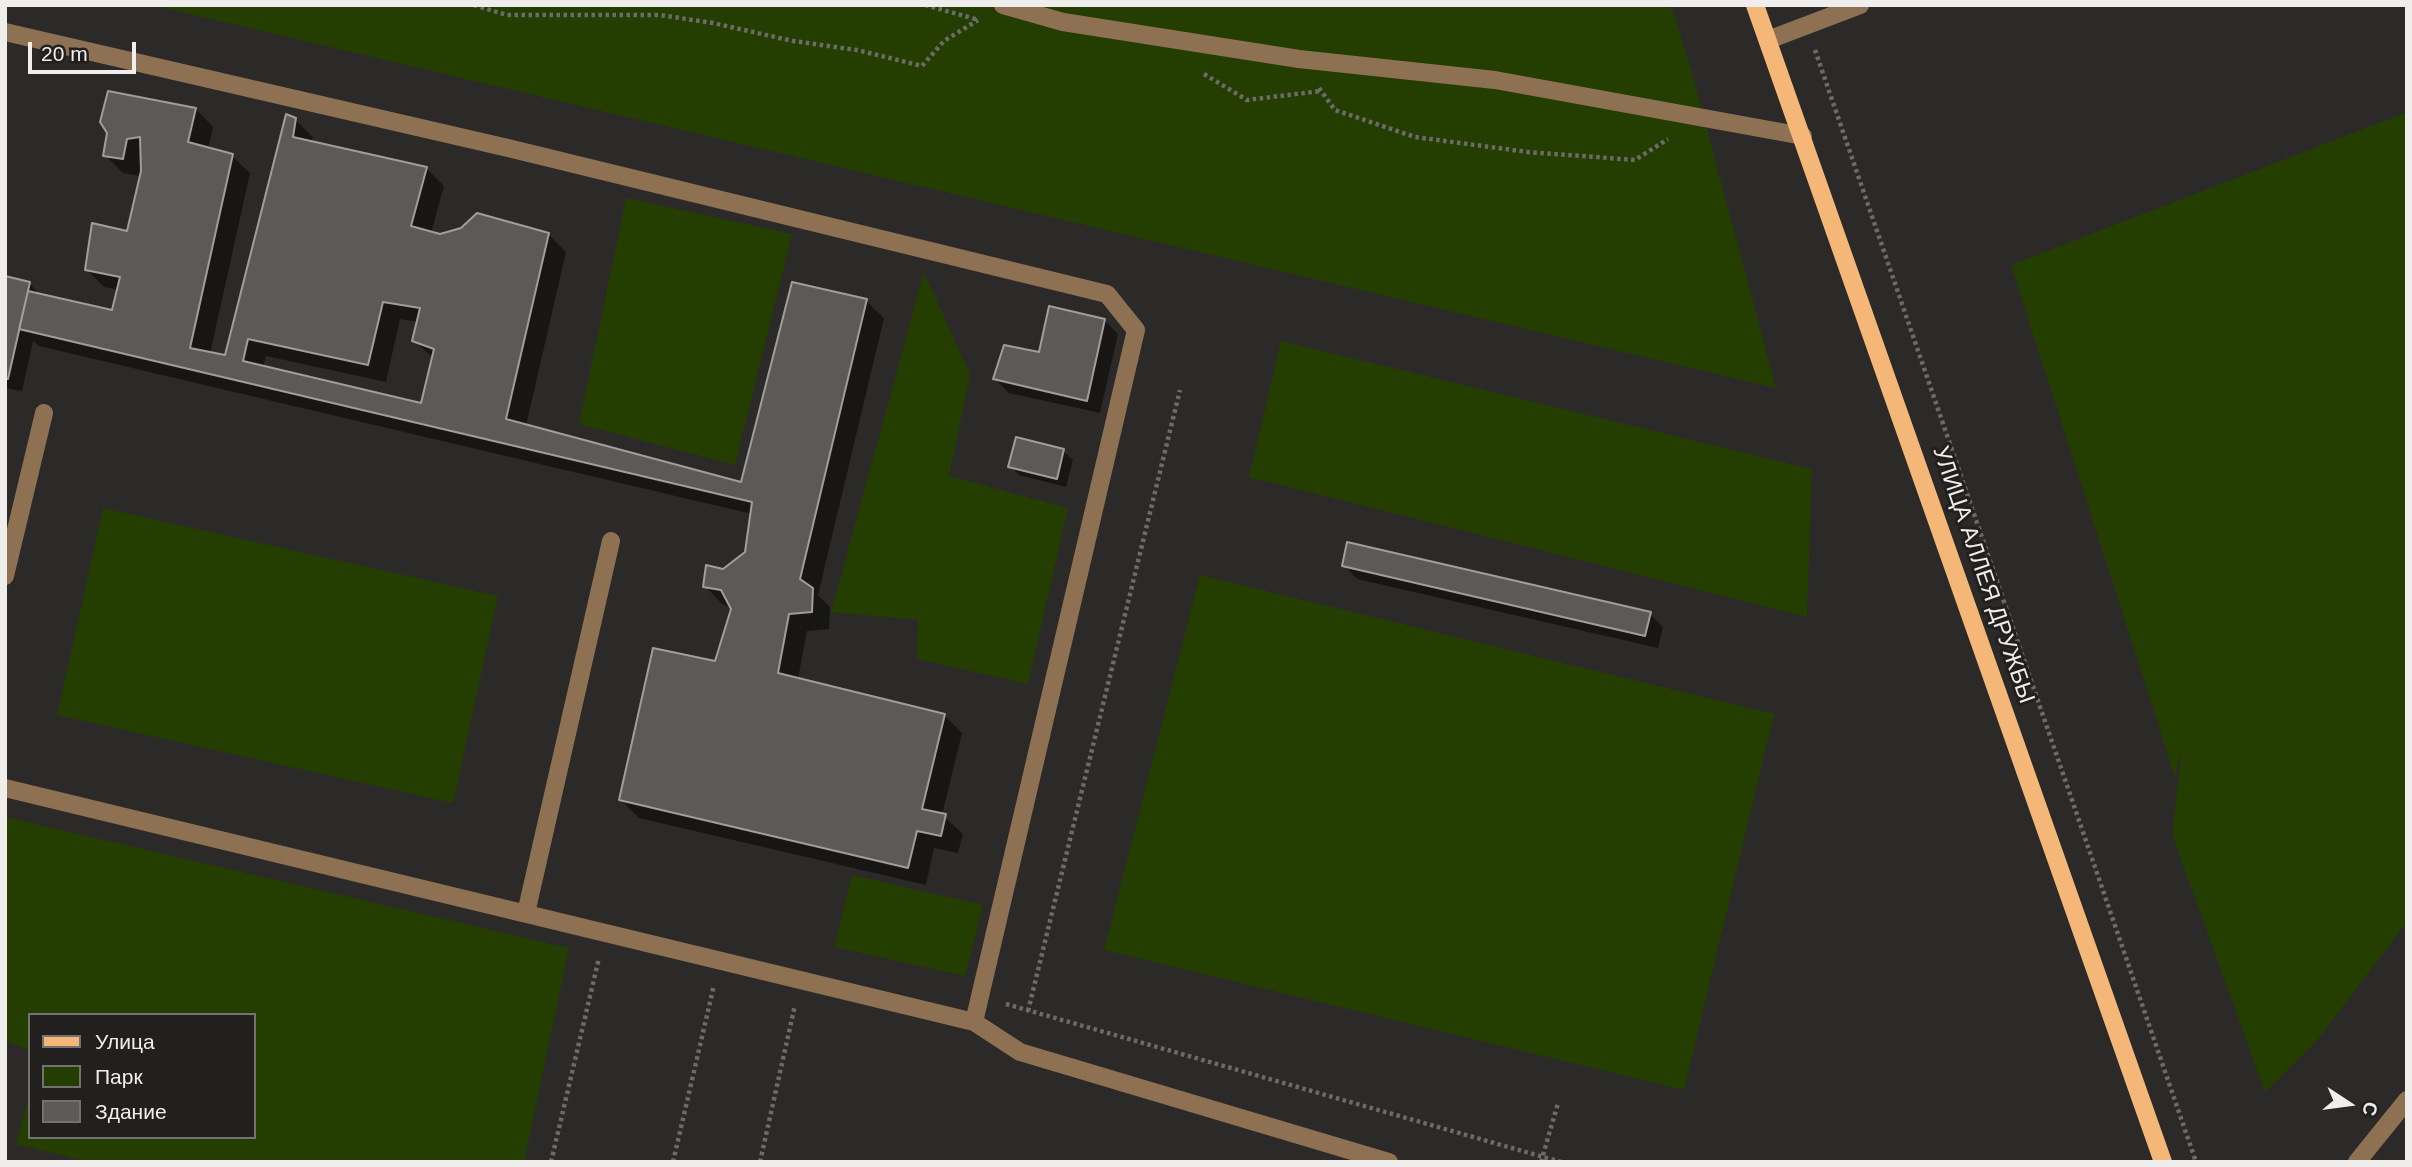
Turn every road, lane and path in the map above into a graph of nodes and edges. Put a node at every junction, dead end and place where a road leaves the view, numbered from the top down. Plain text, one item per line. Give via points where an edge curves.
1 (474, 5) edge
2 (1003, 5) edge
3 (1755, 5) edge
4 (1860, 5) edge
5 (978, 20) dead end
6 (1807, 25) junction
7 (5, 32) edge
8 (1768, 40) junction
9 (1299, 59) junction
10 (1698, 117) junction
11 (1803, 136) junction
12 (1180, 390) dead end
13 (44, 413) dead end
14 (611, 541) dead end
15 (5, 576) edge
16 (5, 788) edge
17 (526, 913) junction
18 (605, 933) junction
19 (720, 960) junction
20 (800, 979) junction
21 (980, 997) junction
22 (1028, 1011) junction
23 (974, 1022) junction
24 (2407, 1100) edge
25 (1558, 1103) dead end
26 (1542, 1159) edge
27 (551, 1162) edge
28 (673, 1162) edge
29 (760, 1162) edge
30 (1389, 1162) edge
31 (1561, 1162) edge
32 (2163, 1162) edge
33 (2196, 1162) edge
34 (2357, 1162) edge

1 - 5 path via 507,15 673,17 922,66 944,41
2 - 9 street via 1063,22
3 - 8 main road, УЛИЦА АЛЛЕЯ ДРУЖБЫ
4 - 6 street
6 - 8 street
6 - 33 path
7 - 21 street via 1107,294 1136,330
8 - 11 main road, УЛИЦА АЛЛЕЯ ДРУЖБЫ
9 - 10 street via 1495,80
9 - 10 path via 1335,110 1415,137 1635,160
10 - 11 street
11 - 32 main road, УЛИЦА АЛЛЕЯ ДРУЖБЫ
12 - 22 path
13 - 15 street
14 - 17 street
16 - 17 street
17 - 18 street
18 - 19 street
18 - 27 path
19 - 20 street
19 - 28 path
20 - 23 street
20 - 29 path
21 - 22 path
21 - 23 street
22 - 26 path
23 - 30 street via 1020,1052
24 - 34 street
25 - 26 path
26 - 31 path

